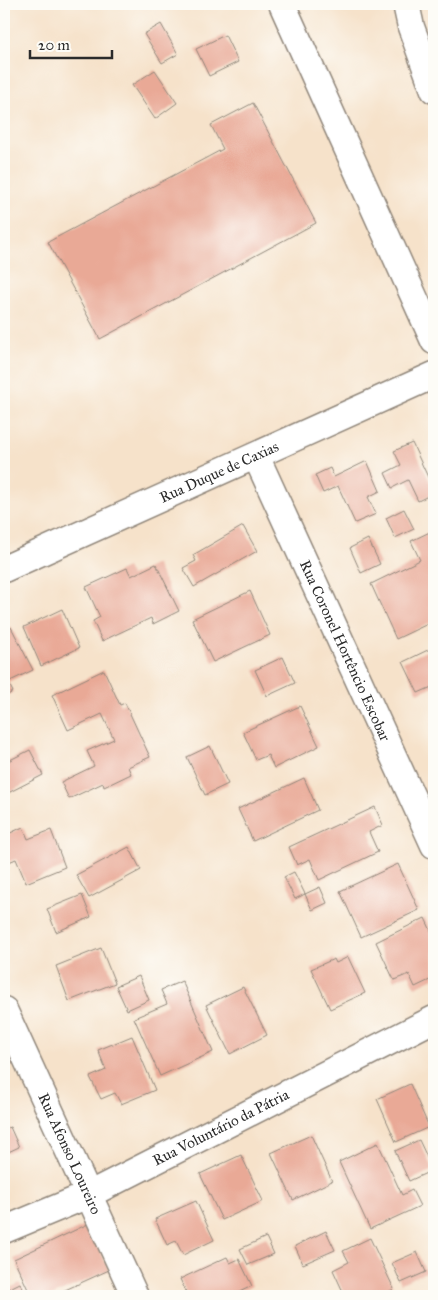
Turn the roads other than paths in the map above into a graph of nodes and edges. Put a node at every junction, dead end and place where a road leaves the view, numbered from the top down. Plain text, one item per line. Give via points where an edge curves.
1 (282, 4) edge
2 (406, 4) edge
3 (434, 90) edge
4 (434, 341) edge
5 (434, 375) edge
6 (256, 456) junction
7 (4, 569) edge
8 (434, 845) edge
9 (4, 1010) edge
10 (434, 1019) edge
11 (88, 1195) junction
12 (4, 1230) edge
13 (134, 1296) edge

1 - 4 street
2 - 3 street
5 - 6 street, Rua Duque de Caxias
6 - 7 street, Rua Duque de Caxias
6 - 8 street, Rua Coronel Hortêncio Escobar
9 - 11 street, Rua Afonso Loureiro
10 - 11 street, Rua Voluntário da Pátria
11 - 12 street, Rua Voluntário da Pátria
11 - 13 street, Rua Afonso Loureiro

